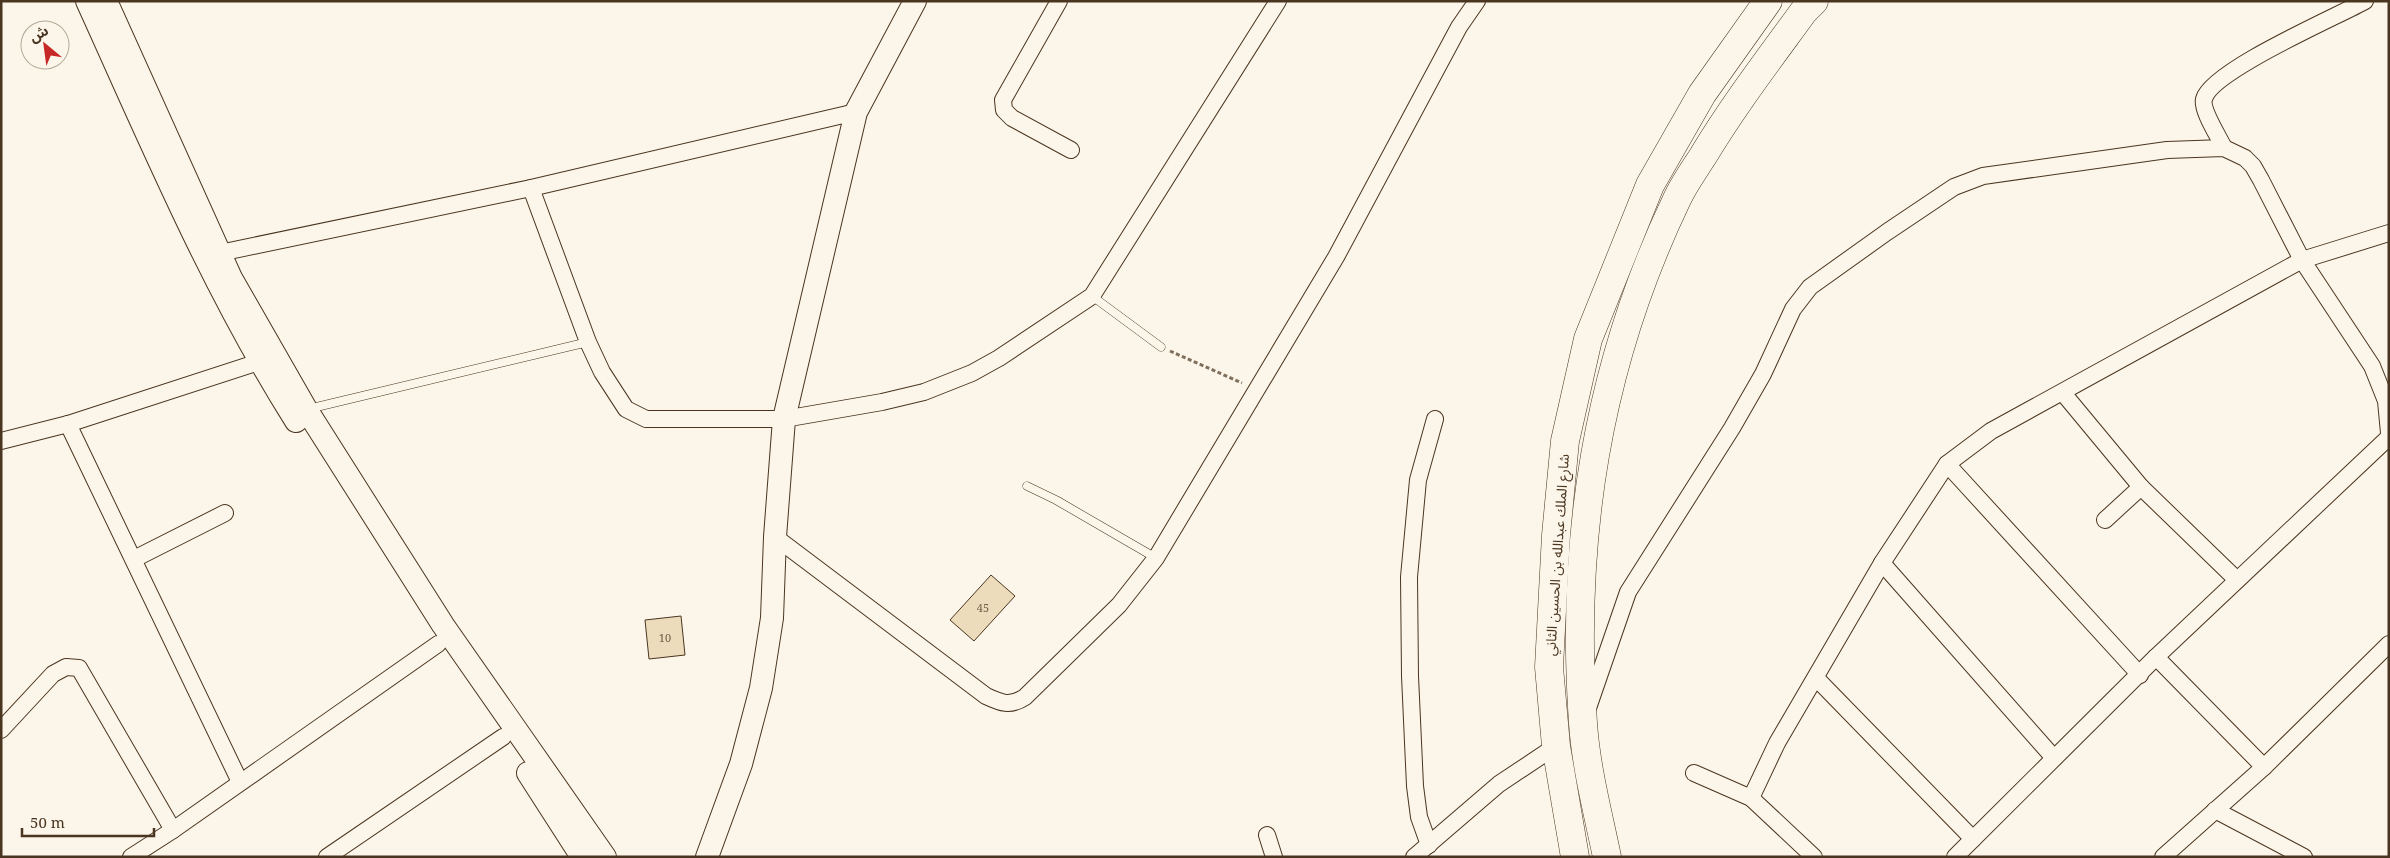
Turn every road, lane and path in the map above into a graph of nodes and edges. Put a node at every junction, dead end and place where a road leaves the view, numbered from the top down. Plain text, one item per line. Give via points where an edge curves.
1 (88, 1) edge
2 (106, 1) edge
3 (914, 1) edge
4 (1059, 1) edge
5 (1278, 1) edge
6 (1477, 1) edge
7 (1768, 1) edge
8 (1814, 1) edge
9 (2365, 1) edge
10 (856, 112) junction
11 (2224, 148) junction
12 (1071, 150) dead end
13 (531, 188) junction
14 (2389, 233) edge
15 (211, 255) junction
16 (2302, 260) junction
17 (1092, 296) junction
18 (588, 342) junction
19 (1161, 347) joint
20 (267, 360) junction
21 (1256, 389) junction
22 (2062, 393) junction
23 (306, 409) junction
24 (784, 419) junction
25 (1435, 419) dead end
26 (68, 424) junction
27 (2389, 433) edge
28 (2389, 437) edge
29 (1, 441) edge
30 (1947, 464) junction
31 (1027, 486) dead end
32 (2141, 487) junction
33 (225, 513) dead end
34 (2105, 520) dead end
35 (775, 537) junction
36 (1156, 558) junction
37 (134, 559) junction
38 (1882, 562) junction
39 (2237, 580) junction
40 (438, 644) junction
41 (2389, 644) edge
42 (2156, 657) junction
43 (2140, 675) junction
44 (1816, 678) junction
45 (1583, 724) junction
46 (1, 730) edge
47 (504, 737) junction
48 (1556, 746) junction
49 (2054, 758) junction
50 (2264, 766) junction
51 (1694, 773) dead end
52 (240, 782) junction
53 (1752, 798) junction
54 (2215, 810) junction
55 (173, 830) junction
56 (1266, 835) dead end
57 (1973, 839) junction
58 (1429, 845) junction
59 (131, 857) edge
60 (327, 857) edge
61 (582, 857) edge
62 (605, 857) edge
63 (707, 857) edge
64 (1274, 857) edge
65 (1414, 857) edge
66 (1575, 857) edge
67 (1607, 857) edge
68 (1814, 857) edge
69 (1955, 857) edge
70 (2163, 857) edge
71 (2304, 857) edge

1 - 15 street
2 - 15 street
3 - 10 street
4 - 12 street via 1003,100 1004,110 1012,118
5 - 17 street
6 - 21 street via 1458,27 1336,256
7 - 48 highway, شارع الملك عبدالله بن الحسين الثاني via 1702,94 1650,186 1588,339 1565,441 1556,535 1549,667
8 - 45 highway, شارع الملك عبدالله بن الحسين الثاني via 1725,119 1677,197 1627,317 1598,431 1584,531 1580,578
9 - 11 street via 2236,68 2207,91 2204,108
10 - 13 street
10 - 24 street
11 - 16 street via 2245,158 2253,166
11 - 45 street via 2167,150 1983,176 1954,187 1810,288 1793,309 1763,374 1732,428 1628,592
13 - 15 street
13 - 18 street
14 - 16 street
15 - 20 street
16 - 22 street
16 - 27 street via 2372,366 2386,401
17 - 19 lane
17 - 24 street via 972,373 924,392
18 - 23 lane
18 - 24 street via 626,410 646,419
19 - 21 path
20 - 23 street
20 - 26 street
20 - 40 street
21 - 36 street
22 - 30 street via 1991,431
22 - 32 street
23 - 62 street via 442,625
24 - 35 street
25 - 58 street via 1418,480 1409,578 1415,786 1419,817
26 - 29 street
26 - 37 street
28 - 39 street
30 - 38 street
30 - 43 street
31 - 36 lane
32 - 34 street
32 - 39 street
33 - 37 street
35 - 36 street via 986,696 1010,704 1025,697 1120,606
35 - 63 street via 772,618 762,688 741,764
37 - 52 street
38 - 44 street
38 - 49 street
39 - 42 street
40 - 47 street
40 - 52 street
41 - 50 street
42 - 43 street
42 - 50 street
43 - 49 street
44 - 53 street via 1777,743
44 - 57 street
45 - 67 highway, شارع الملك عبدالله بن الحسين الثاني
46 - 55 street via 53,674 66,667 79,668
47 - 60 street
47 - 61 street
48 - 58 street via 1499,784
48 - 66 highway, شارع الملك عبدالله بن الحسين الثاني
49 - 57 street
50 - 54 street
51 - 53 street
52 - 55 street
53 - 68 street
54 - 70 street
54 - 71 street
55 - 59 street
56 - 64 street
57 - 69 street
58 - 65 street

